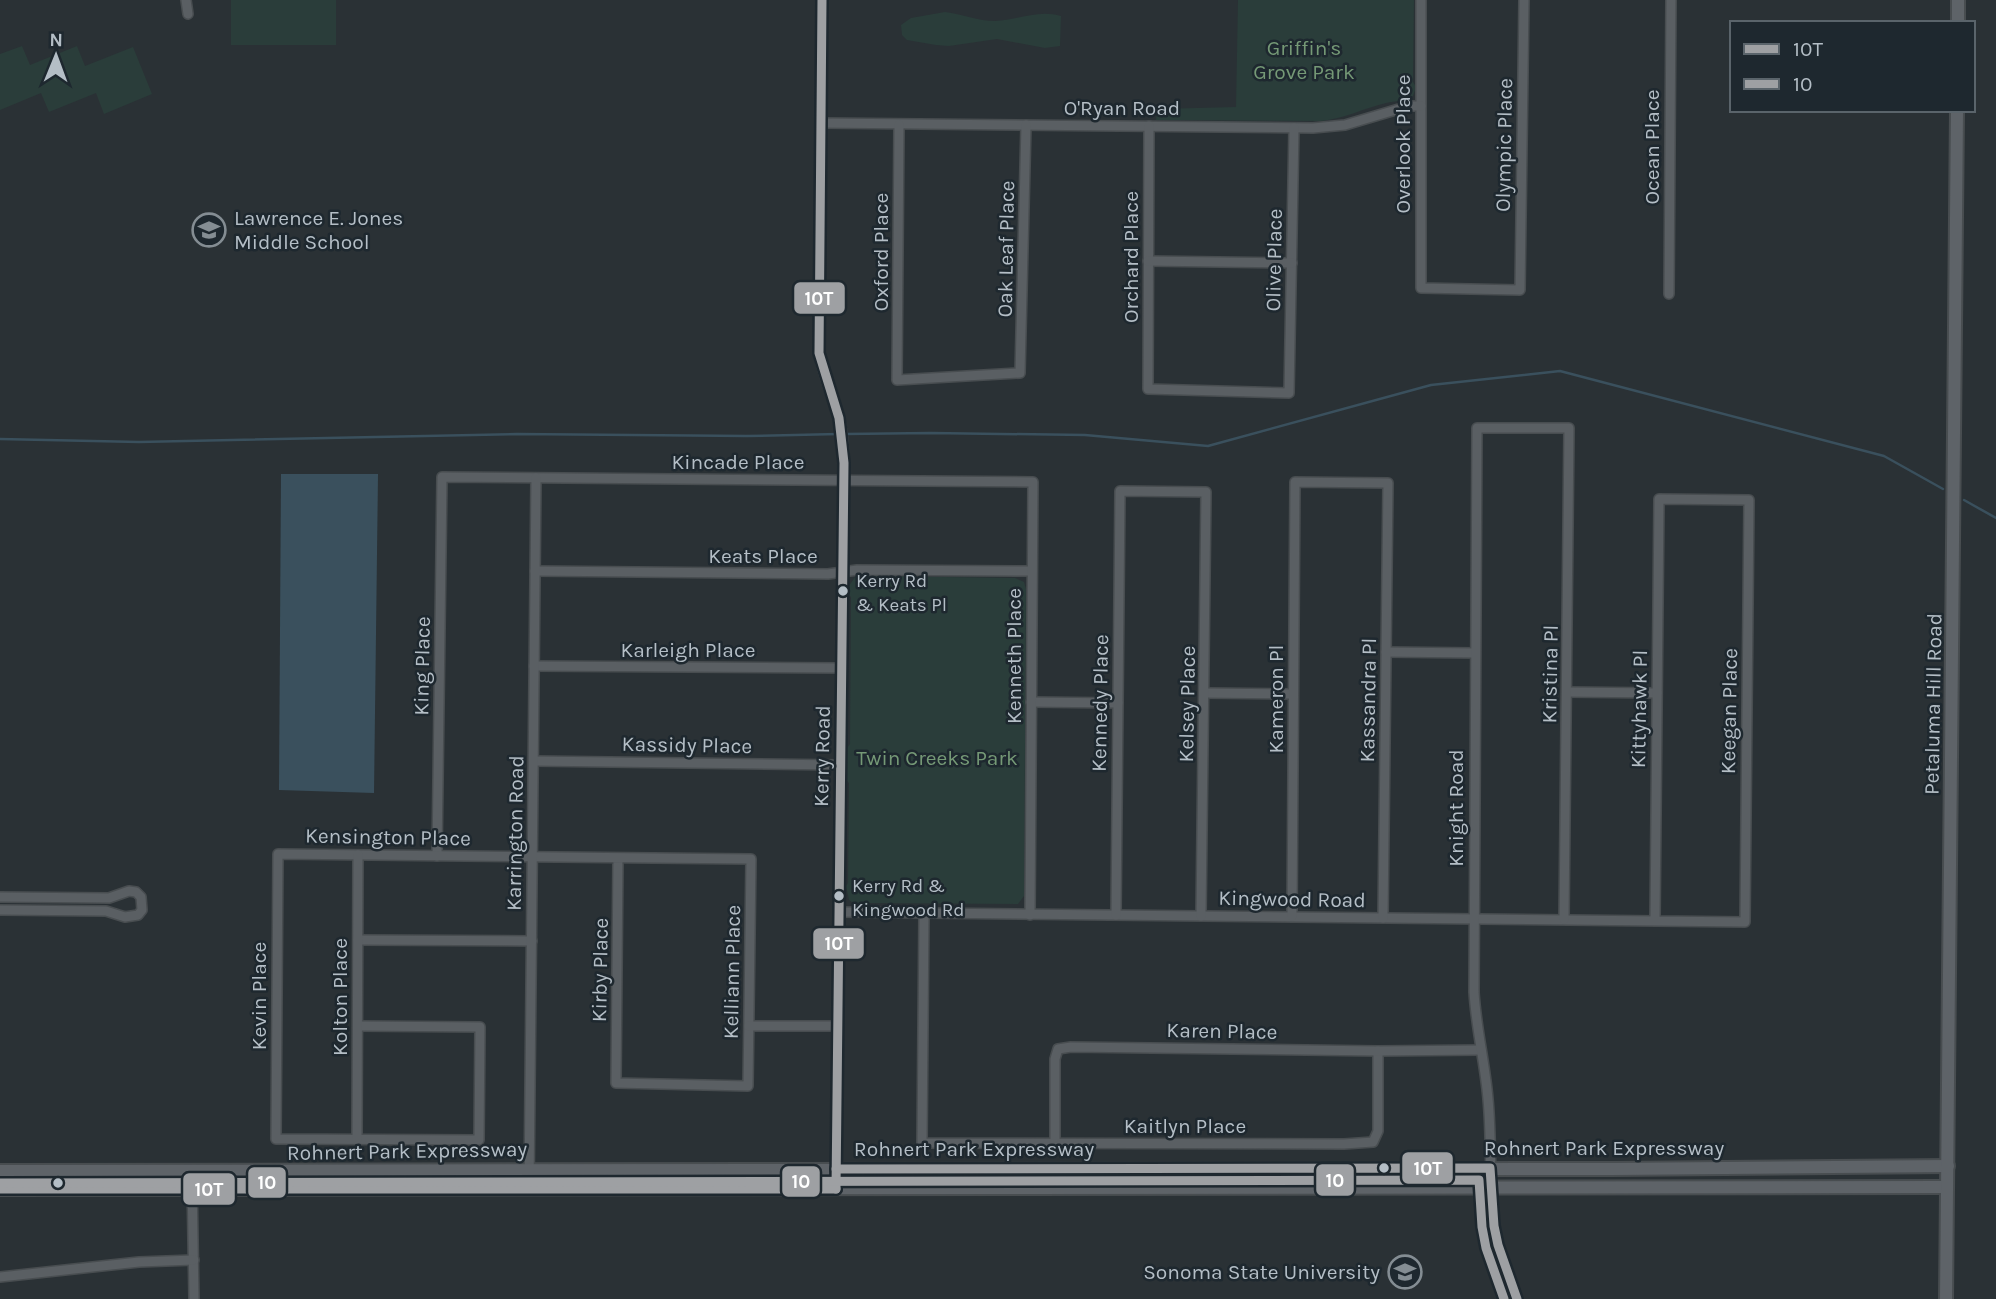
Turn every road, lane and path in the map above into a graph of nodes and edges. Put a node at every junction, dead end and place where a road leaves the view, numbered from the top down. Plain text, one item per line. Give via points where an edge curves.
1 (186, 0) edge
2 (822, 0) edge
3 (1421, 0) edge
4 (1524, 0) edge
5 (1671, 0) edge
6 (1958, 0) edge
7 (188, 13) dead end
8 (1958, 21) edge
9 (1421, 106) junction
10 (1957, 112) edge
11 (821, 123) junction
12 (899, 125) junction
13 (1026, 125) junction
14 (1149, 126) junction
15 (1294, 128) junction
16 (1149, 261) junction
17 (1292, 263) junction
18 (1420, 288) joint
19 (1668, 294) dead end
20 (1020, 373) joint
21 (1289, 393) joint
22 (1569, 428) joint
23 (442, 477) joint
24 (536, 478) junction
25 (844, 480) junction
26 (1033, 482) joint
27 (1388, 483) joint
28 (1119, 491) joint
29 (1659, 499) joint
30 (535, 571) junction
31 (1032, 571) junction
32 (843, 572) junction
33 (1386, 652) junction
34 (1475, 653) junction
35 (534, 666) junction
36 (841, 668) junction
37 (1567, 692) junction
38 (1657, 693) junction
39 (1204, 694) junction
40 (1293, 694) junction
41 (1031, 702) junction
42 (1118, 703) junction
43 (534, 761) junction
44 (839, 765) junction
45 (278, 854) joint
46 (358, 855) junction
47 (438, 856) junction
48 (533, 856) junction
49 (618, 858) junction
50 (751, 859) joint
51 (0, 897) edge
52 (0, 910) edge
53 (839, 912) junction
54 (924, 913) junction
55 (1030, 915) junction
56 (1116, 915) junction
57 (1201, 916) junction
58 (1292, 916) junction
59 (1382, 918) junction
60 (1473, 919) junction
61 (1564, 919) junction
62 (1655, 920) junction
63 (1745, 922) joint
64 (358, 940) junction
65 (532, 941) junction
66 (358, 1026) junction
67 (749, 1026) junction
68 (838, 1026) junction
69 (1481, 1049) junction
70 (1378, 1051) junction
71 (748, 1086) joint
72 (357, 1139) junction
73 (1055, 1143) junction
74 (1948, 1166) junction
75 (1490, 1168) junction
76 (530, 1169) junction
77 (836, 1169) junction
78 (0, 1171) edge
79 (192, 1184) junction
80 (1490, 1187) junction
81 (1947, 1187) junction
82 (0, 1189) edge
83 (529, 1189) junction
84 (836, 1189) junction
85 (194, 1260) junction
86 (0, 1277) edge
87 (194, 1299) edge
88 (1517, 1299) edge
89 (1946, 1299) edge

1 - 7 street
2 - 11 street
3 - 9 street, Overlook Place
4 - 18 street, Olympic Place via 1520,290
5 - 19 street, Ocean Place
6 - 8 main road
9 - 15 street, O'Ryan Road via 1345,125
9 - 18 street, Overlook Place
10 - 74 main road, Petaluma Hill Road
11 - 12 street, O'Ryan Road
11 - 25 street, Kerry Road via 819,353 838,413
12 - 13 street, O'Ryan Road
12 - 20 street, Oxford Place via 897,380
13 - 14 street, O'Ryan Road
13 - 20 street, Oak Leaf Place
14 - 15 street, O'Ryan Road
14 - 16 street, Orchard Place
15 - 17 street, Olive Place
16 - 17 street
16 - 21 street, Orchard Place via 1148,388
17 - 21 street, Olive Place
22 - 34 street, Knight Road via 1477,428
22 - 37 street, Kristina Pl
23 - 24 street, Kincade Place
23 - 47 street, King Place
24 - 25 street, Kincade Place
24 - 30 street, Karrington Road
25 - 26 street, Kincade Place
25 - 32 street, Kerry Road
26 - 31 street, Kenneth Place
27 - 33 street, Kassandra Pl
27 - 40 street, Kameron Pl via 1295,482
28 - 39 street, Kelsey Place via 1206,492
28 - 42 street, Kennedy Place
29 - 38 street, Kittyhawk Pl
29 - 63 street, Keegan Place via 1749,500
30 - 32 street, Keats Place
30 - 35 street, Karrington Road
31 - 32 street, Keats Place
31 - 41 street, Kenneth Place
32 - 36 street, Kerry Road
33 - 34 street
33 - 59 street, Kassandra Pl
34 - 60 street, Knight Road
35 - 36 street, Karleigh Place
35 - 43 street, Karrington Road
36 - 44 street, Kerry Road
37 - 38 street
37 - 61 street, Kristina Pl
38 - 62 street, Kittyhawk Pl
39 - 40 street
39 - 57 street, Kelsey Place
40 - 58 street, Kameron Pl
41 - 42 street
41 - 55 street, Kenneth Place
42 - 56 street, Kennedy Place
43 - 44 street, Kassidy Place
43 - 48 street, Karrington Road
44 - 53 street, Kerry Road
45 - 46 street, Kensington Place
45 - 72 street, Kevin Place via 276,1139
46 - 47 street, Kensington Place
46 - 64 street, Kolton Place
47 - 48 street, Kensington Place
48 - 49 street, Kensington Place
48 - 65 street, Karrington Road
49 - 50 street, Kensington Place
49 - 71 street, Kirby Place via 616,1083
50 - 67 street, Kelliann Place
51 - 52 street via 109,898 129,891 136,892 143,904 138,915 130,917 106,911
53 - 54 street, Kingwood Road
53 - 68 street, Kerry Road
54 - 55 street, Kingwood Road
54 - 73 street, Kaitlyn Place via 922,1143
55 - 56 street, Kingwood Road
56 - 57 street, Kingwood Road
57 - 58 street, Kingwood Road
58 - 59 street, Kingwood Road
59 - 60 street, Kingwood Road
60 - 61 street, Kingwood Road
60 - 69 street, Knight Road
61 - 62 street, Kingwood Road
62 - 63 street, Kingwood Road
64 - 65 street
64 - 66 street, Kolton Place
65 - 76 street, Karrington Road
66 - 72 street, Kolton Place
66 - 72 street via 480,1027 479,1140
67 - 68 street
67 - 71 street, Kelliann Place
68 - 77 street, Kerry Road
69 - 70 street, Karen Place
69 - 75 street, Knight Road via 1489,1101
70 - 73 street, Kaitlyn Place via 1378,1132 1373,1142
70 - 73 street, Karen Place via 1058,1049
74 - 75 main road, Rohnert Park Expressway
74 - 81 main road, Petaluma Hill Road
75 - 77 main road, Rohnert Park Expressway
75 - 80 street, Knight Road
76 - 77 main road, Rohnert Park Expressway
76 - 78 main road, Rohnert Park Expressway
76 - 83 street, Karrington Road
77 - 84 street, Kerry Road
79 - 82 main road, Rohnert Park Expressway
79 - 83 main road, Rohnert Park Expressway
79 - 85 street
80 - 81 main road, Rohnert Park Expressway
80 - 84 main road, Rohnert Park Expressway
80 - 88 street, Knight Road via 1498,1245
81 - 89 main road, Petaluma Hill Road
83 - 84 main road, Rohnert Park Expressway
85 - 86 street
85 - 87 street

